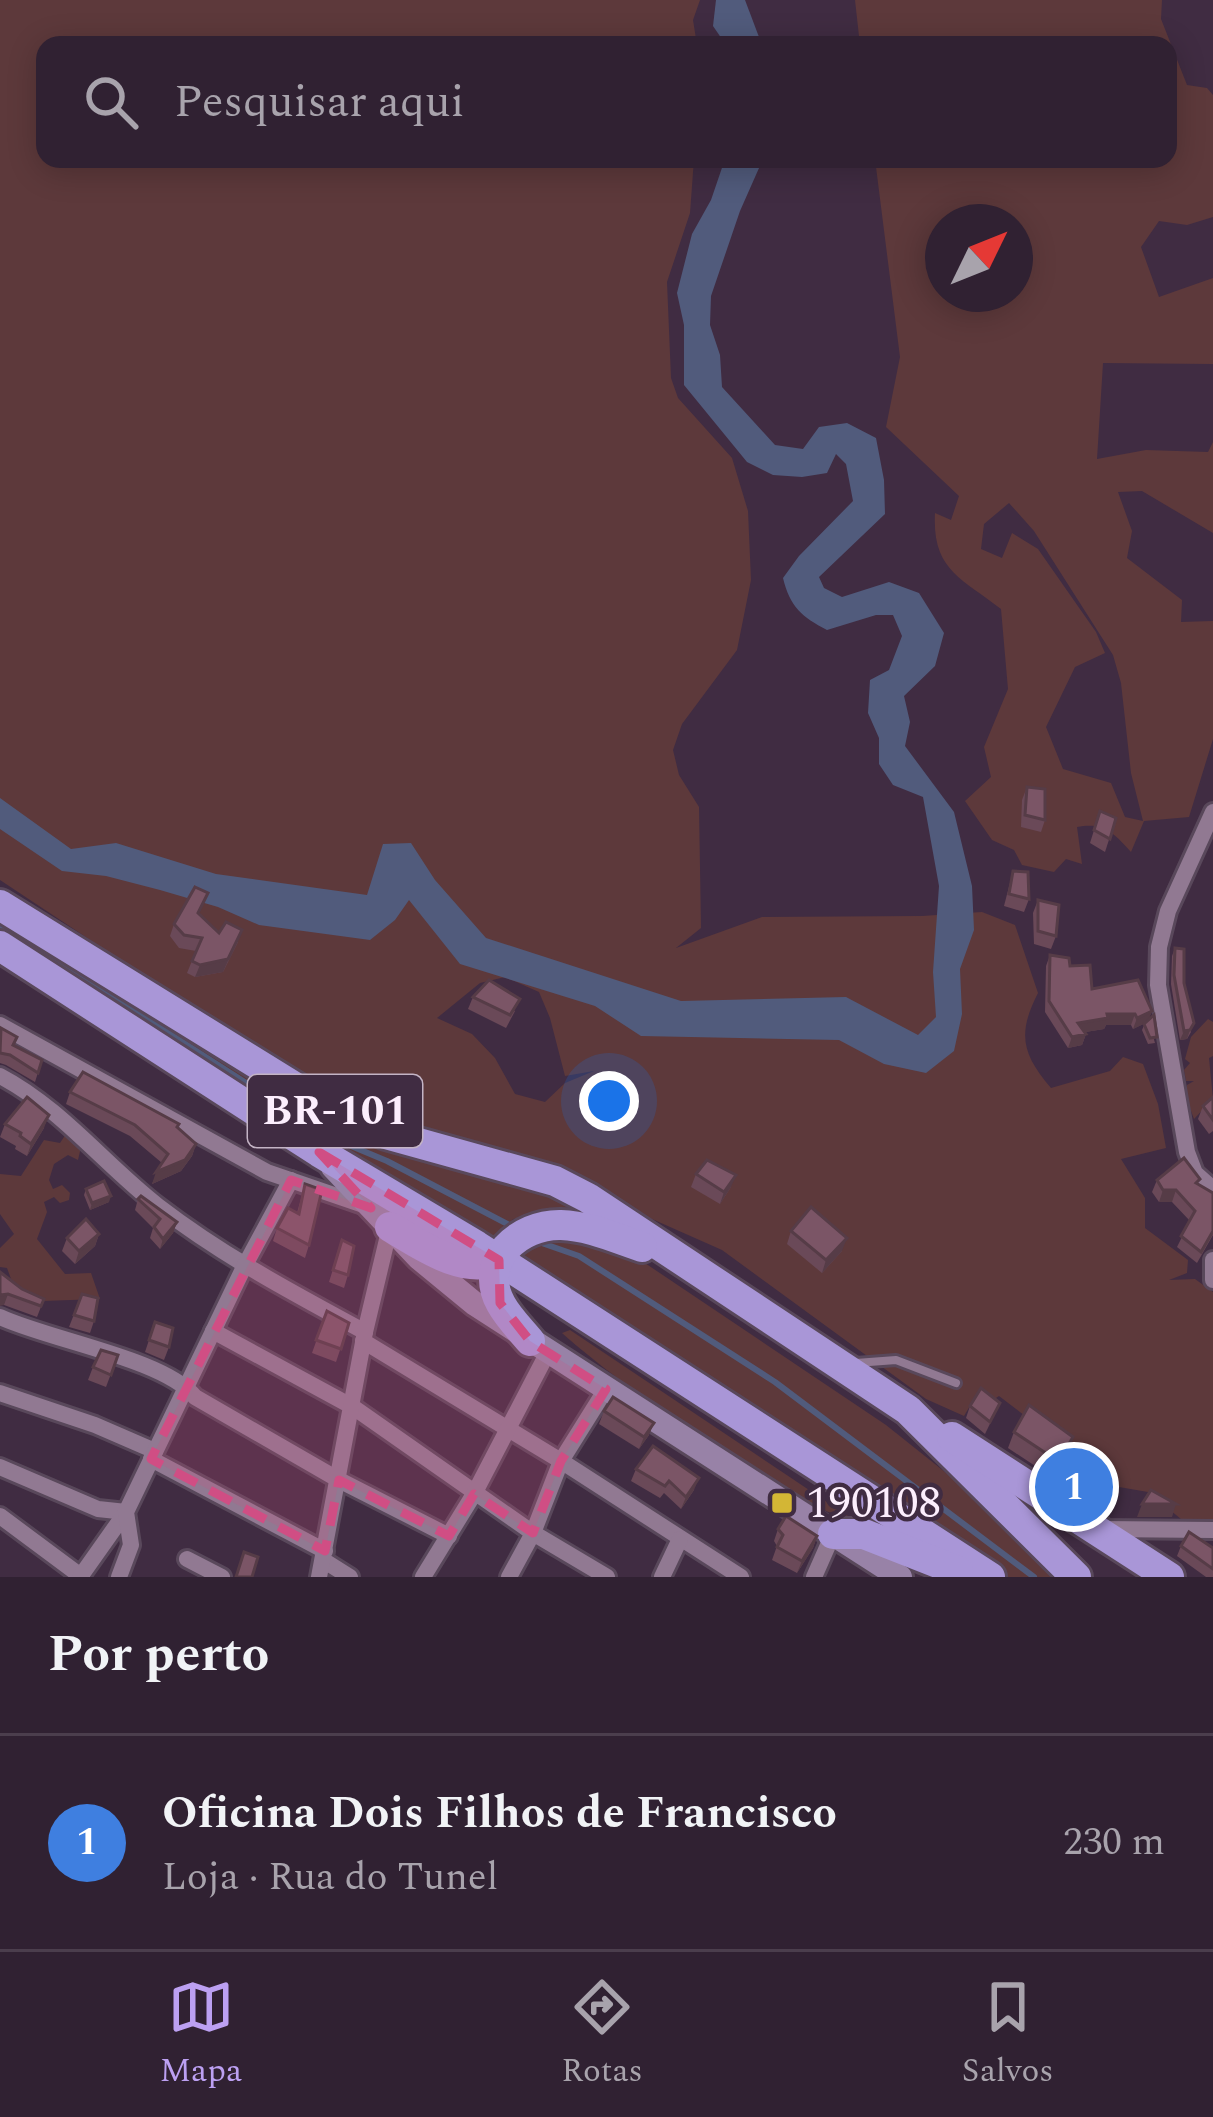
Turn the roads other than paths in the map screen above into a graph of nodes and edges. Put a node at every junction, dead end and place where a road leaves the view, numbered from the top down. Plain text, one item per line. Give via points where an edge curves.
1 (1213, 812) edge
2 (0, 905) edge
3 (0, 946) edge
4 (0, 1024) edge
5 (0, 1076) edge
6 (319, 1152) junction
7 (291, 1180) junction
8 (1213, 1189) edge
9 (380, 1218) junction
10 (419, 1258) junction
11 (499, 1260) junction
12 (1213, 1260) edge
13 (692, 1266) junction
14 (244, 1267) junction
15 (377, 1277) junction
16 (1213, 1280) edge
17 (0, 1317) edge
18 (213, 1331) junction
19 (364, 1337) junction
20 (539, 1347) junction
21 (842, 1364) junction
22 (956, 1383) dead end
23 (186, 1384) junction
24 (606, 1389) junction
25 (0, 1393) edge
26 (352, 1407) junction
27 (908, 1409) junction
28 (509, 1429) junction
29 (153, 1455) junction
30 (561, 1461) junction
31 (0, 1467) edge
32 (339, 1480) junction
33 (474, 1494) junction
34 (126, 1512) junction
35 (0, 1516) edge
36 (1135, 1528) junction
37 (1096, 1529) junction
38 (1213, 1530) edge
39 (533, 1533) junction
40 (833, 1534) junction
41 (449, 1537) junction
42 (680, 1540) junction
43 (187, 1558) dead end
44 (322, 1563) edge
45 (1155, 1569) edge
46 (595, 1574) edge
47 (81, 1577) edge
48 (119, 1577) edge
49 (221, 1577) edge
50 (350, 1577) edge
51 (423, 1577) edge
52 (509, 1577) edge
53 (662, 1577) edge
54 (739, 1577) edge
55 (814, 1577) edge
56 (900, 1577) edge
57 (974, 1577) edge
58 (990, 1577) edge
59 (1076, 1577) edge

1 - 8 street via 1168,911 1157,966 1187,1152
2 - 13 highway, BR-101 via 327,1107 386,1134 555,1181
3 - 6 highway, BR-101
4 - 7 street
5 - 14 street
6 - 9 main road
6 - 11 highway, BR-101
7 - 9 street
7 - 14 street
9 - 10 main road
9 - 11 highway via 465,1264
9 - 15 street
10 - 15 street
10 - 20 main road
11 - 13 highway via 523,1232 561,1225
11 - 20 highway via 495,1290 503,1309
11 - 58 highway, BR-101
12 - 16 street
13 - 21 highway, BR-101
14 - 18 street
14 - 19 street
15 - 19 street
17 - 23 street
18 - 23 street
18 - 26 street
19 - 26 street
19 - 28 street
20 - 24 main road
20 - 28 street
21 - 22 lane via 896,1360
21 - 27 highway, BR-101
23 - 29 street
23 - 32 street
24 - 30 street
24 - 40 main road
25 - 29 street
26 - 32 street
26 - 33 street
27 - 37 highway
27 - 59 highway, BR-101
28 - 30 street
28 - 33 street
29 - 34 street
29 - 44 street
30 - 39 street
30 - 42 street
31 - 34 street via 98,1509
32 - 41 street
32 - 44 street
33 - 39 street
33 - 41 street
34 - 47 street
34 - 48 street via 130,1545
35 - 47 street
36 - 37 street
36 - 38 street
36 - 45 street via 1133,1544
37 - 45 highway
39 - 46 street
39 - 52 street
40 - 55 street
40 - 56 main road
40 - 57 highway via 864,1534
41 - 51 street
42 - 53 street
42 - 54 street
43 - 49 street
44 - 50 street

